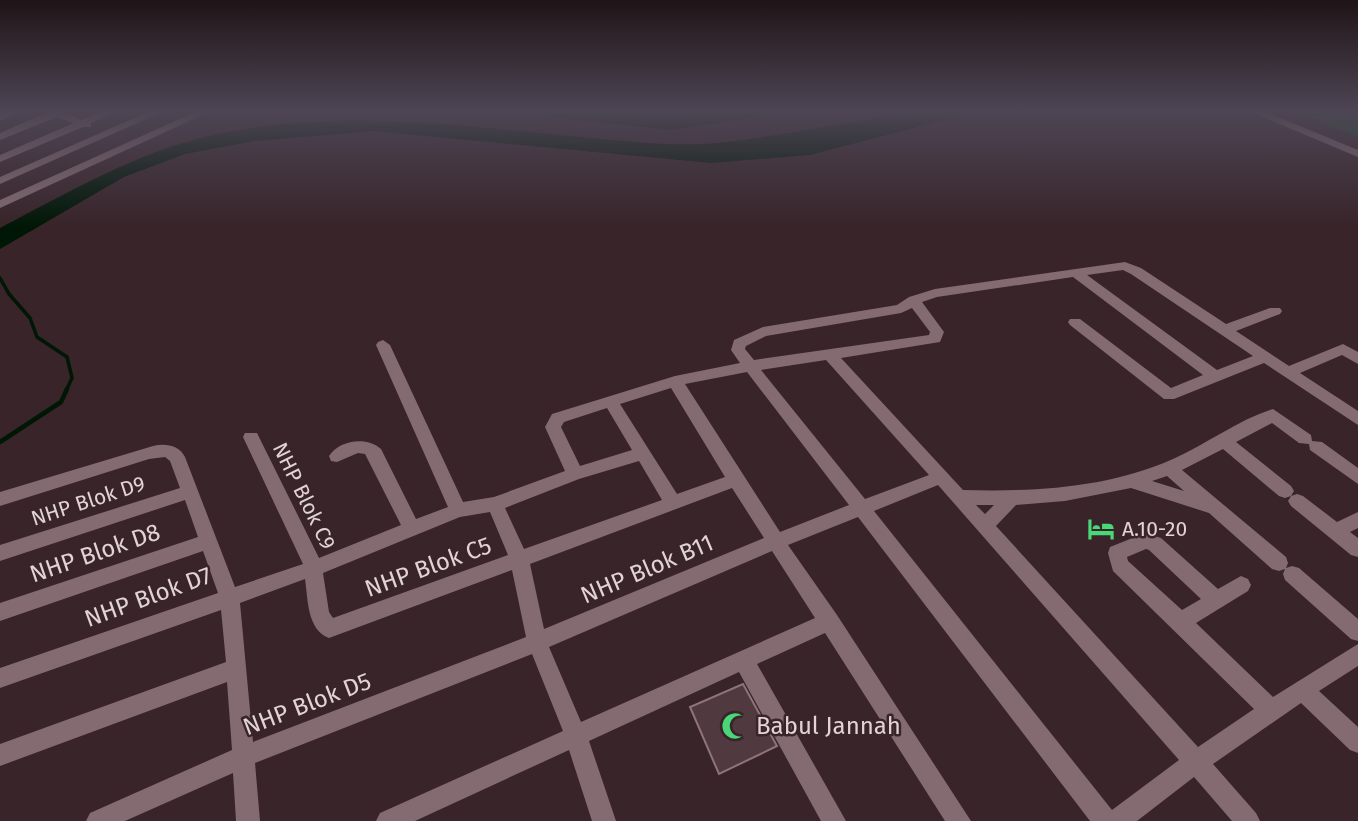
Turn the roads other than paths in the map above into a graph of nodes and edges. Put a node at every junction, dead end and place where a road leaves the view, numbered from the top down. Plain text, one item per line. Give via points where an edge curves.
1 (21, 150) edge
2 (70, 150) edge
3 (118, 150) edge
4 (0, 159) edge
5 (0, 181) edge
6 (1, 203) edge
7 (1078, 275) junction
8 (914, 300) junction
9 (1275, 311) dead end
10 (1075, 322) dead end
11 (1225, 330) junction
12 (383, 345) dead end
13 (830, 355) junction
14 (1266, 357) junction
15 (1358, 359) edge
16 (751, 366) junction
17 (1288, 372) junction
18 (1215, 376) junction
19 (680, 380) junction
20 (610, 400) junction
21 (1358, 419) edge
22 (250, 438) dead end
23 (1223, 440) junction
24 (644, 453) junction
25 (338, 456) dead end
26 (1169, 468) junction
27 (575, 474) junction
28 (941, 477) junction
29 (1358, 477) edge
30 (736, 480) junction
31 (1130, 481) junction
32 (189, 492) junction
33 (960, 497) junction
34 (0, 499) edge
35 (1010, 499) junction
36 (495, 503) junction
37 (674, 504) junction
38 (861, 508) junction
39 (1213, 508) junction
40 (458, 510) junction
41 (1358, 519) edge
42 (985, 526) junction
43 (412, 529) junction
44 (1336, 531) junction
45 (207, 541) junction
46 (777, 541) junction
47 (1358, 549) edge
48 (0, 553) edge
49 (520, 561) junction
50 (313, 566) junction
51 (1241, 585) dead end
52 (229, 596) junction
53 (1216, 600) junction
54 (0, 612) edge
55 (355, 621) joint
56 (830, 621) junction
57 (1181, 622) junction
58 (1358, 632) edge
59 (537, 642) junction
60 (1358, 654) edge
61 (743, 659) junction
62 (237, 668) junction
63 (0, 678) edge
64 (1303, 690) junction
65 (1271, 710) junction
66 (575, 734) junction
67 (1358, 742) edge
68 (0, 755) edge
69 (243, 757) junction
70 (1196, 762) junction
71 (98, 821) edge
72 (247, 821) edge
73 (388, 821) edge
74 (604, 821) edge
75 (834, 821) edge
76 (959, 821) edge
77 (1105, 821) edge
78 (1117, 821) edge
79 (1248, 821) edge

1 - 4 street
2 - 5 street
3 - 6 street
7 - 8 street via 935,293
7 - 11 street via 1129,268
7 - 18 street
8 - 13 street via 937,332 935,339
8 - 16 street via 896,310 749,336 741,340 738,350
9 - 11 street
10 - 18 street via 1175,399
11 - 14 street
12 - 40 street
13 - 16 street
13 - 28 street
14 - 17 street
14 - 18 street
15 - 17 street via 1343,349
16 - 19 street
16 - 38 street
17 - 21 street
19 - 20 street
19 - 30 street
20 - 24 street
20 - 27 street via 554,422
22 - 50 street, NHP Blok C9
23 - 26 street
23 - 29 street via 1273,415
23 - 44 street
24 - 27 street, NHP Blok D7
24 - 37 street
25 - 43 street via 368,446
26 - 31 street
26 - 39 street
27 - 36 street, NHP Blok D7
28 - 33 street
28 - 38 street, NHP Blok B11
30 - 37 street
30 - 46 street
31 - 35 street via 1046,498
31 - 39 street
32 - 34 street, NHP Blok D9 via 177,457 163,450
32 - 45 street
32 - 48 street, NHP Blok D9
33 - 35 street
33 - 42 street
35 - 42 street
36 - 40 street, NHP Blok D7
36 - 49 street
37 - 49 street
38 - 46 street, NHP Blok B11
38 - 77 street
39 - 58 street
40 - 43 street, NHP Blok D7
41 - 44 street
42 - 70 street
43 - 50 street, NHP Blok D7
44 - 47 street
45 - 52 street
45 - 54 street, NHP Blok D8
46 - 56 street
46 - 59 street, NHP Blok B11
49 - 55 street, NHP Blok C5
49 - 59 street, NHP Blok C5
50 - 52 street, NHP Blok D7
50 - 55 street, NHP Blok C9 via 323,622 329,629
51 - 53 street
52 - 62 street
52 - 63 street, NHP Blok D7
53 - 57 street
53 - 57 street via 1155,544 1145,541 1117,553 1121,565
56 - 61 street
56 - 76 street
57 - 65 street
59 - 66 street, NHP Blok C5
59 - 69 street, NHP Blok D5
60 - 64 street
61 - 66 street
61 - 75 street
62 - 68 street
62 - 69 street
64 - 65 street
64 - 67 street
65 - 70 street
66 - 73 street
66 - 74 street, NHP Blok C5
69 - 71 street, NHP Blok D5
69 - 72 street
70 - 78 street
70 - 79 street

